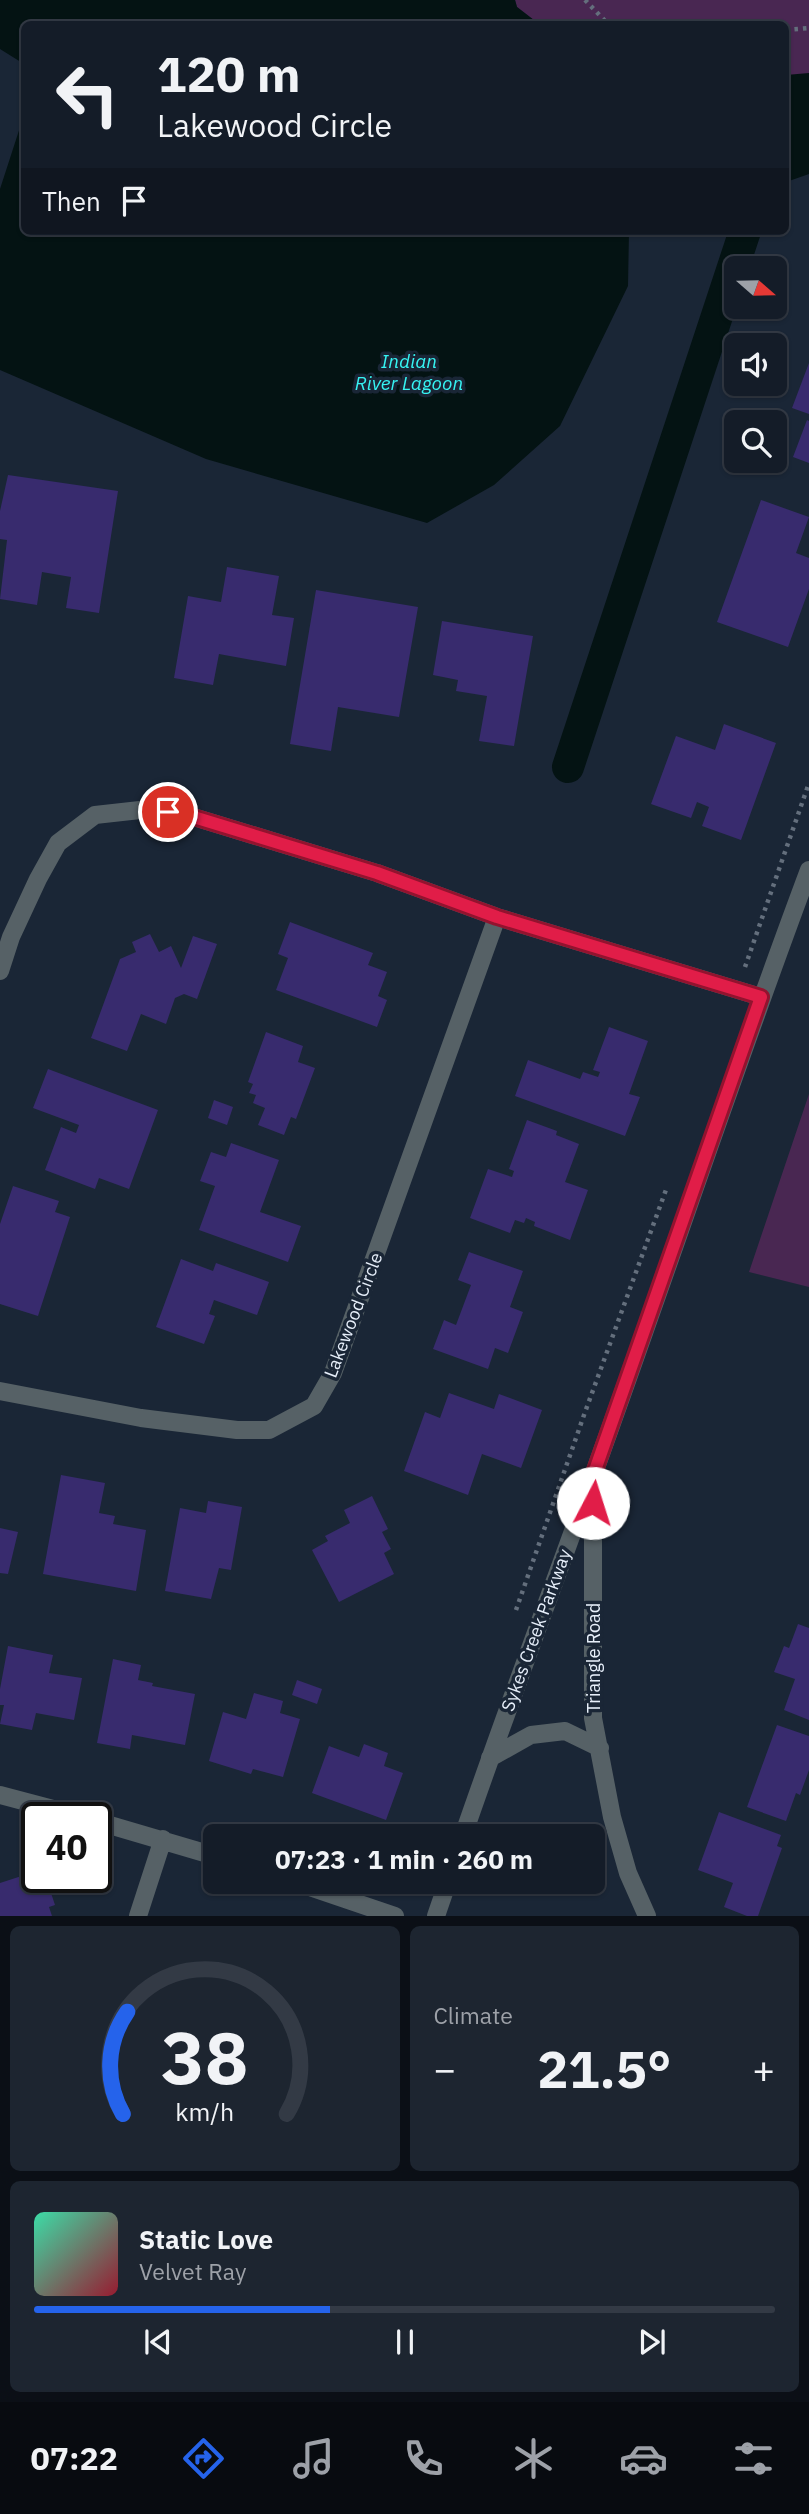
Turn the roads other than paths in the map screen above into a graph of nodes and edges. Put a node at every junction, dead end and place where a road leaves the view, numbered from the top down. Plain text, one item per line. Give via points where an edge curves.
1 (809, 870) edge
2 (497, 917) junction
3 (0, 971) edge
4 (761, 997) junction
5 (0, 1391) edge
6 (593, 1476) junction
7 (600, 1748) junction
8 (490, 1758) junction
9 (0, 1795) edge
10 (26, 1802) edge
11 (467, 1824) edge
12 (112, 1825) edge
13 (163, 1839) junction
14 (203, 1852) edge
15 (331, 1894) edge
16 (444, 1894) edge
17 (138, 1916) edge
18 (396, 1916) edge
19 (436, 1916) edge
20 (647, 1916) edge

1 - 4 street, Sykes Creek Parkway
2 - 3 street via 377,873 187,815 149,809 94,815 58,843 11,937
2 - 4 street
2 - 5 street, Lakewood Circle via 333,1373 314,1406 269,1430 237,1430 141,1418
4 - 6 street, Sykes Creek Parkway
6 - 7 street, Triangle Road via 593,1718
6 - 8 street, Sykes Creek Parkway
7 - 8 street via 565,1731 531,1735
7 - 20 street, Triangle Road via 612,1818
8 - 11 street, Sykes Creek Parkway
9 - 10 street
12 - 13 street
13 - 14 street
13 - 17 street
15 - 18 street
16 - 19 street

